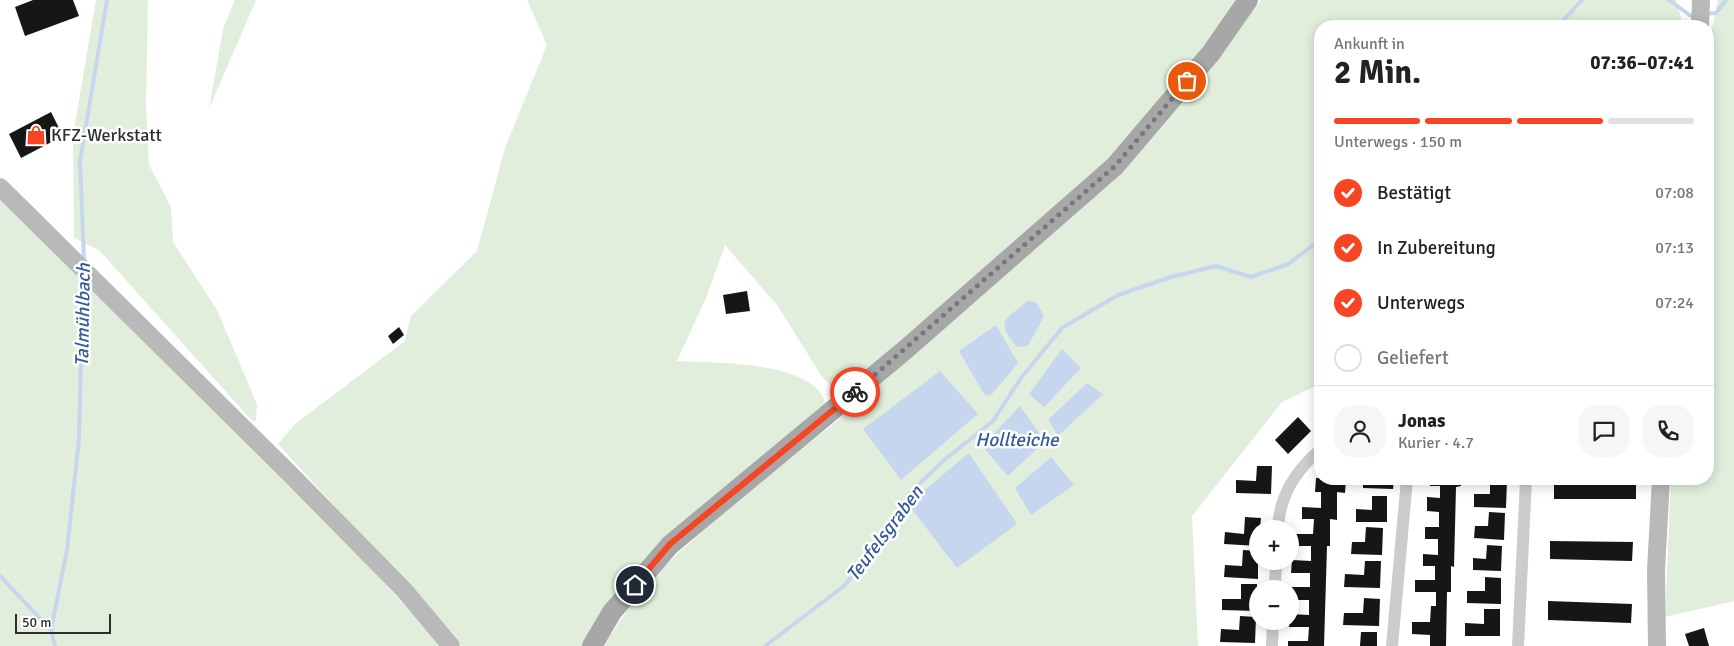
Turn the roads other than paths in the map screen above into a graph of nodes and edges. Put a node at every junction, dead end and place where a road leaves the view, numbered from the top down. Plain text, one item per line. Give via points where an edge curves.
1 (1248, 0) edge
2 (1702, 4) edge
3 (1701, 20) edge
4 (0, 187) edge
5 (1314, 455) edge
6 (1406, 485) edge
7 (1526, 485) edge
8 (1661, 485) edge
9 (1280, 520) edge
10 (1273, 630) edge
11 (451, 646) edge
12 (592, 646) edge
13 (1272, 646) edge
14 (1392, 646) edge
15 (1518, 646) edge
16 (1657, 646) edge

1 - 12 main road via 1211,52 1115,166 905,350 670,544 612,612
2 - 3 main road
4 - 11 main road via 349,534 404,590
5 - 9 street via 1293,478 1284,498
6 - 14 street
7 - 15 street
8 - 16 main road via 1656,570
10 - 13 street

